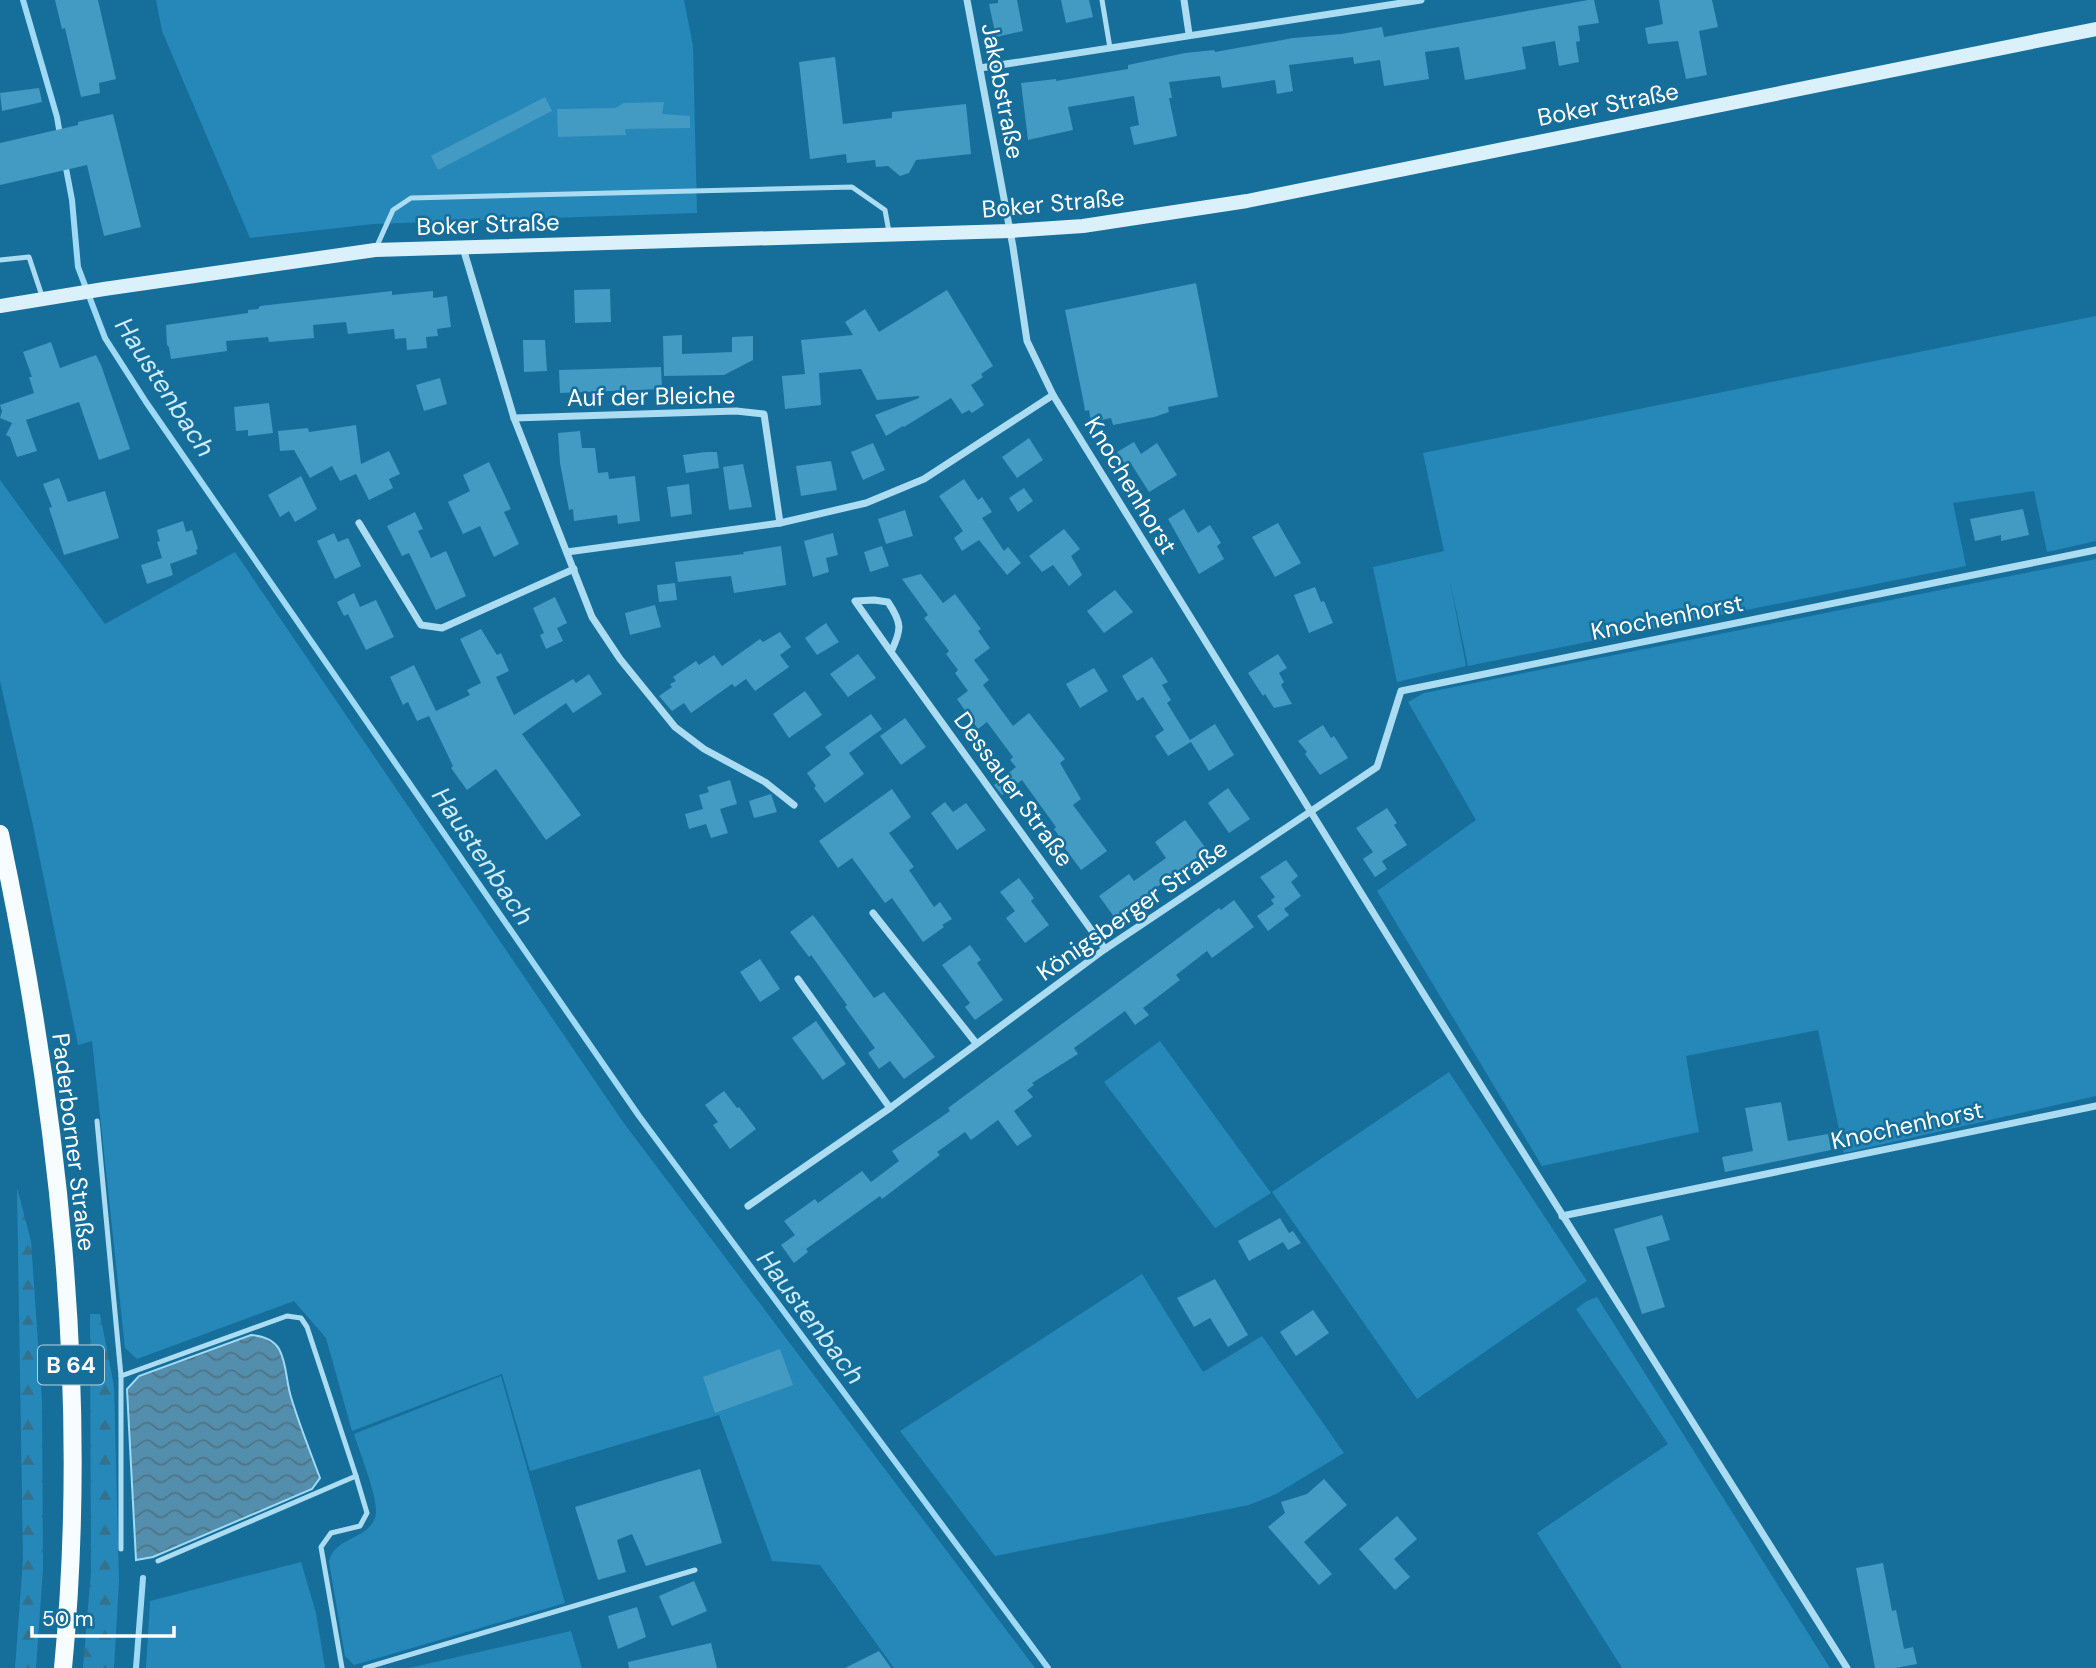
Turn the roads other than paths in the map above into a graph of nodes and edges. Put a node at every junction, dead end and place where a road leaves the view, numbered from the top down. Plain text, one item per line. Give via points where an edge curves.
1 (967, 0) edge
2 (1102, 0) edge
3 (1184, 0) edge
4 (1421, 0) edge
5 (2096, 29) edge
6 (1189, 34) junction
7 (1110, 48) junction
8 (980, 68) junction
9 (1010, 231) junction
10 (889, 235) junction
11 (463, 248) junction
12 (375, 250) junction
13 (0, 260) edge
14 (43, 299) junction
15 (0, 306) edge
16 (1053, 395) junction
17 (514, 418) junction
18 (359, 523) dead end
19 (780, 523) junction
20 (2096, 550) edge
21 (567, 552) junction
22 (574, 569) junction
23 (891, 652) junction
24 (794, 805) dead end
25 (1311, 810) junction
26 (0, 834) edge
27 (873, 913) dead end
28 (1105, 949) junction
29 (798, 979) dead end
30 (976, 1043) junction
31 (2096, 1106) edge
32 (890, 1108) junction
33 (97, 1121) dead end
34 (748, 1206) dead end
35 (1562, 1216) junction
36 (121, 1376) junction
37 (356, 1475) junction
38 (121, 1549) dead end
39 (158, 1561) dead end
40 (695, 1570) dead end
41 (62, 1668) edge
42 (342, 1668) edge
43 (365, 1668) edge
44 (1846, 1668) edge

1 - 8 street, Jakobstraße
2 - 7 lane
3 - 6 street
4 - 6 street
5 - 9 main road, Boker Straße via 1247,201 1083,226
6 - 7 street
7 - 8 street
8 - 9 street, Jakobstraße
9 - 10 main road, Boker Straße
9 - 16 street, Knochenhorst via 1027,341
10 - 11 main road, Boker Straße
10 - 12 lane via 886,210 852,187 411,198 393,210
11 - 12 main road, Boker Straße
11 - 17 street
12 - 14 main road, Boker Straße
13 - 14 lane via 29,257
14 - 15 main road, Boker Straße
16 - 19 street via 924,480 866,503
16 - 25 street, Knochenhorst
17 - 19 street, Auf der Bleiche via 764,414
17 - 21 street
18 - 22 street via 421,625 442,628
19 - 21 street
20 - 25 street, Knochenhorst via 1401,691 1377,767
21 - 22 street
22 - 24 street via 592,617 675,727
23 - 23 street, Dessauer Straße via 876,632 855,601 888,602 898,618 898,637
23 - 28 street, Dessauer Straße
25 - 28 street, Königsberger Straße
25 - 35 street, Knochenhorst
26 - 41 main road, Paderborner Straße / B 64 via 38,1048 68,1298 72,1500
27 - 30 street
28 - 30 street, Königsberger Straße
29 - 32 street
30 - 32 street, Königsberger Straße
31 - 35 street, Knochenhorst
32 - 34 street, Königsberger Straße
33 - 36 lane
35 - 44 street, Knochenhorst
36 - 37 lane via 287,1316 301,1318
36 - 38 lane
37 - 39 lane
37 - 42 lane via 366,1513 360,1526 331,1533 321,1546
40 - 43 lane

